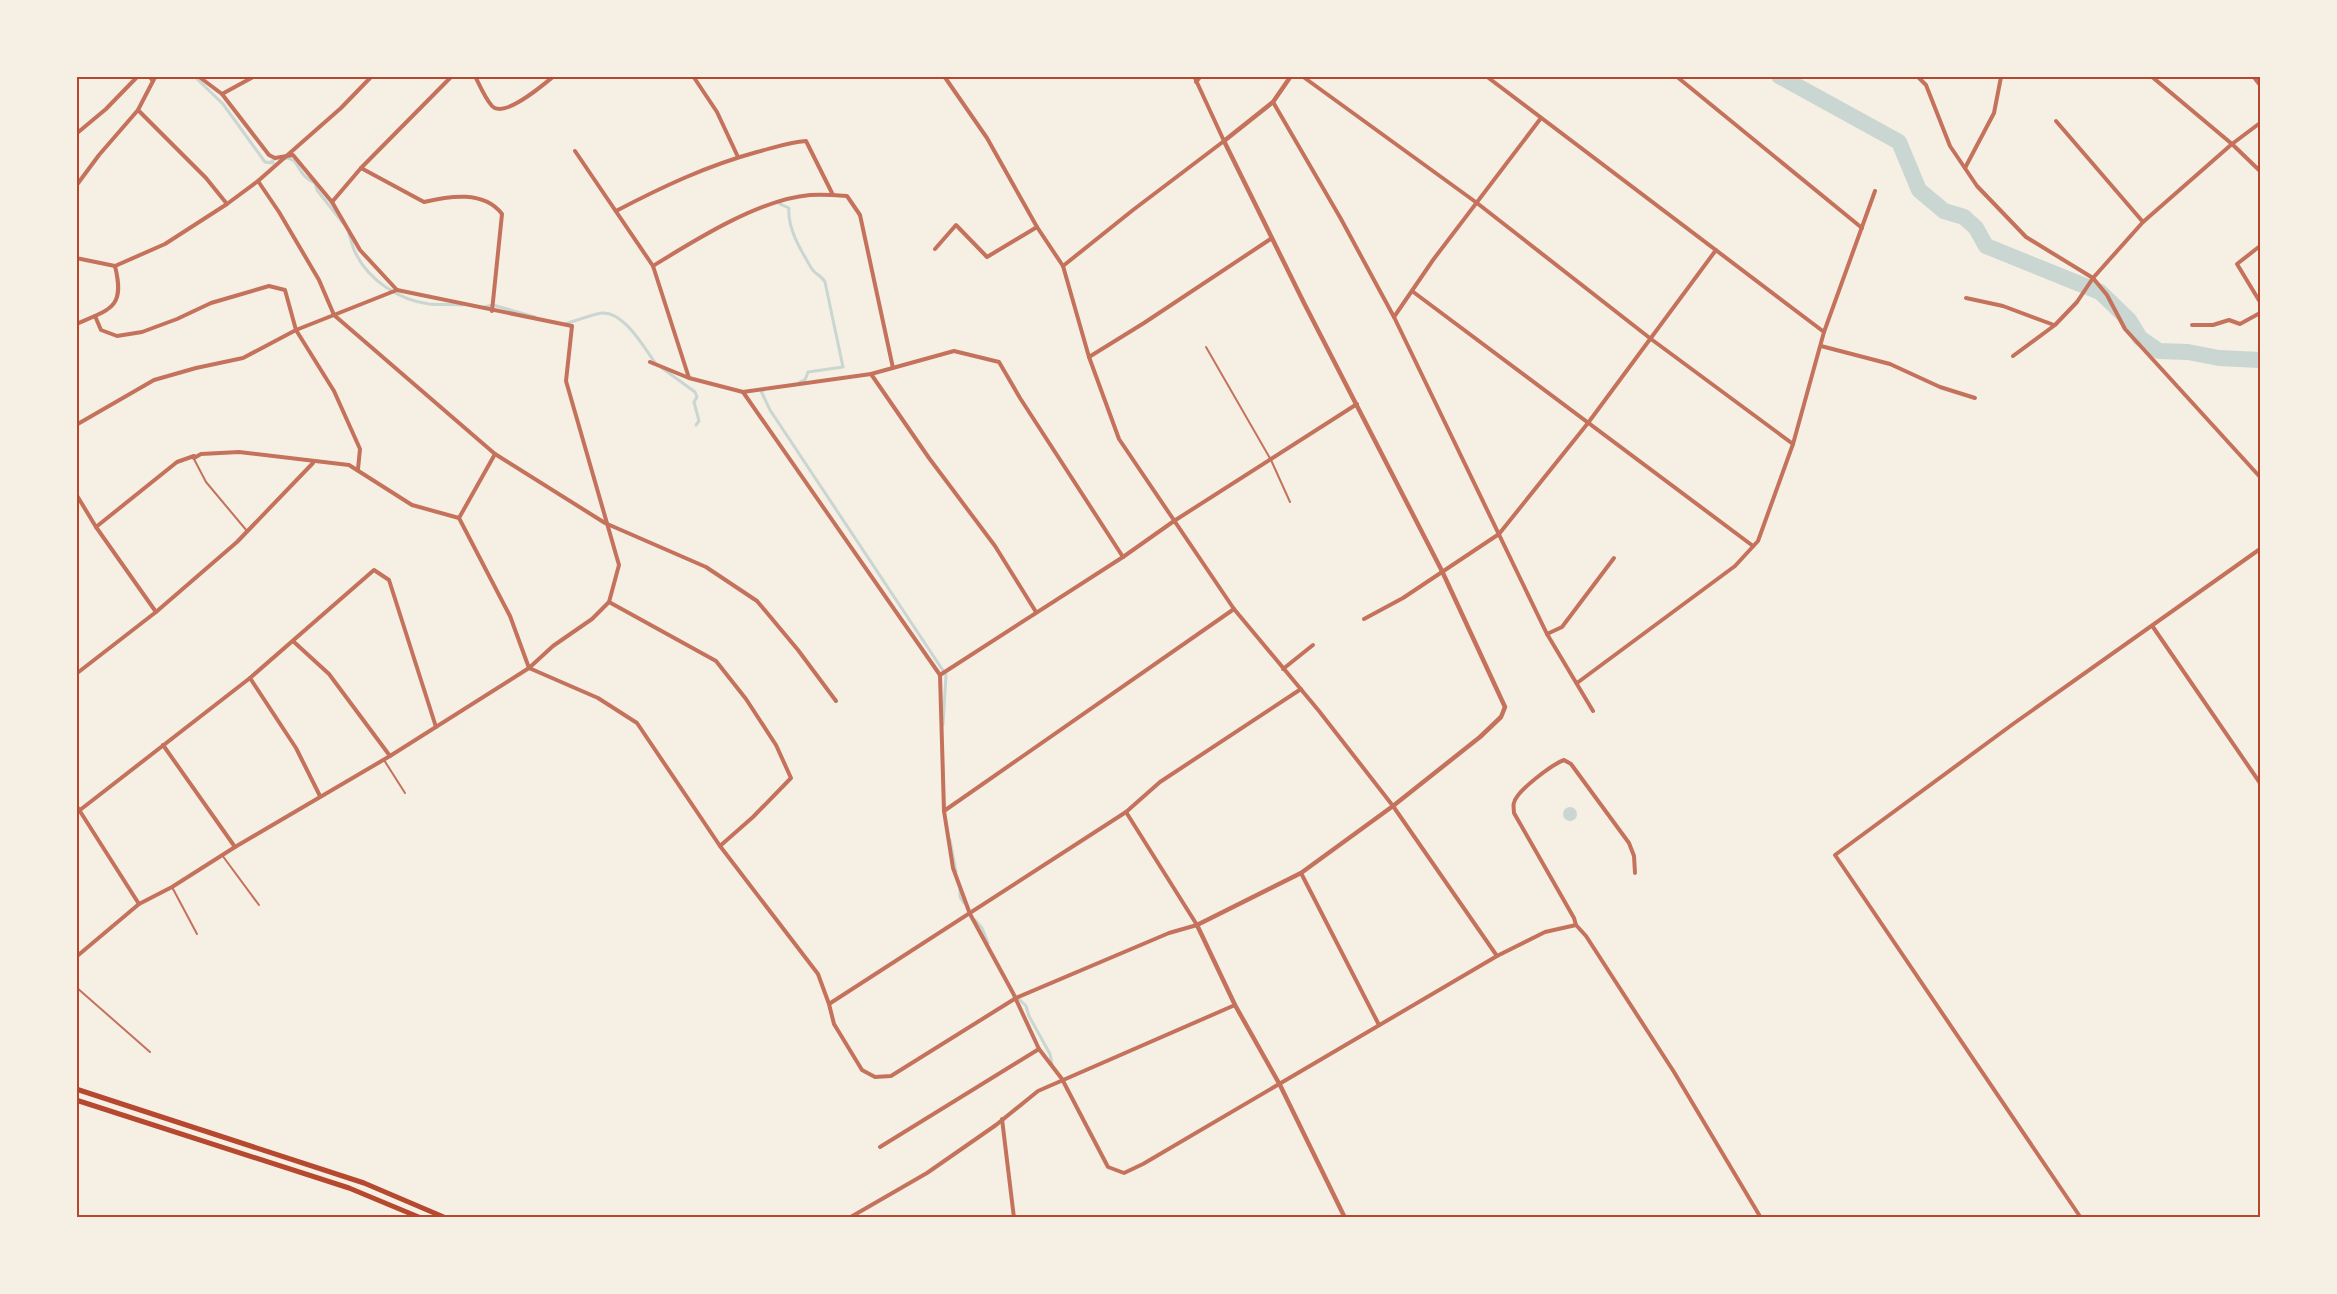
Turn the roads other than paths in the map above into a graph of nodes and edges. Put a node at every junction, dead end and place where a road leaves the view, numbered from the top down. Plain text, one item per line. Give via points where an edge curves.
1 (138, 76) edge
2 (149, 76) edge
3 (198, 76) edge
4 (255, 76) edge
5 (372, 76) edge
6 (452, 76) edge
7 (475, 76) edge
8 (554, 76) edge
9 (693, 76) edge
10 (944, 76) edge
11 (1194, 76) edge
12 (1201, 76) edge
13 (1291, 76) edge
14 (1302, 76) edge
15 (1486, 76) edge
16 (1676, 76) edge
17 (1917, 76) edge
18 (2151, 76) edge
19 (2253, 76) edge
20 (2001, 77) edge
21 (154, 79) edge
22 (1196, 82) junction
23 (2260, 85) edge
24 (222, 94) junction
25 (1273, 102) junction
26 (138, 110) junction
27 (1541, 118) junction
28 (2056, 121) dead end
29 (2260, 123) edge
30 (78, 132) edge
31 (1224, 141) junction
32 (2232, 144) junction
33 (575, 151) dead end
34 (283, 156) junction
35 (738, 157) junction
36 (362, 168) junction
37 (1965, 168) junction
38 (2260, 171) edge
39 (258, 180) junction
40 (76, 186) edge
41 (1875, 191) dead end
42 (833, 195) junction
43 (332, 202) junction
44 (1477, 203) junction
45 (227, 204) junction
46 (616, 211) junction
47 (2143, 222) junction
48 (1037, 227) junction
49 (1862, 228) junction
50 (1272, 238) junction
51 (2260, 246) edge
52 (934, 249) dead end
53 (1716, 250) junction
54 (76, 258) edge
55 (115, 266) junction
56 (653, 266) junction
57 (1063, 267) junction
58 (2092, 279) junction
59 (397, 290) junction
60 (1412, 291) junction
61 (1966, 298) dead end
62 (2260, 302) edge
63 (492, 311) junction
64 (2260, 313) edge
65 (334, 315) junction
66 (95, 316) junction
67 (1394, 317) junction
68 (76, 324) edge
69 (2055, 325) junction
70 (2192, 325) dead end
71 (296, 330) junction
72 (1824, 332) junction
73 (1651, 339) junction
74 (1821, 346) junction
75 (1206, 347) dead end
76 (2013, 356) dead end
77 (1089, 357) junction
78 (650, 362) dead end
79 (893, 368) junction
80 (871, 374) junction
81 (689, 378) junction
82 (743, 392) junction
83 (1975, 399) dead end
84 (1357, 404) junction
85 (1588, 423) junction
86 (76, 425) edge
87 (1793, 444) junction
88 (495, 454) junction
89 (194, 458) junction
90 (1271, 460) junction
91 (314, 462) junction
92 (358, 469) junction
93 (2260, 477) edge
94 (76, 495) edge
95 (1290, 502) dead end
96 (459, 518) junction
97 (1174, 520) junction
98 (605, 523) junction
99 (96, 527) junction
100 (247, 531) junction
101 (1499, 534) junction
102 (1753, 546) junction
103 (2260, 549) edge
104 (1123, 557) junction
105 (1614, 558) dead end
106 (1442, 571) junction
107 (609, 602) junction
108 (1234, 609) junction
109 (156, 612) junction
110 (1036, 612) junction
111 (1364, 619) dead end
112 (2153, 627) junction
113 (1547, 634) junction
114 (294, 642) junction
115 (1313, 645) dead end
116 (529, 668) junction
117 (1283, 669) junction
118 (76, 674) edge
119 (940, 675) junction
120 (250, 678) junction
121 (1576, 683) junction
122 (1301, 689) junction
123 (836, 701) dead end
124 (1593, 711) dead end
125 (436, 727) junction
126 (163, 745) junction
127 (390, 756) junction
128 (384, 760) junction
129 (2260, 783) edge
130 (405, 793) dead end
131 (320, 796) junction
132 (76, 805) edge
133 (1393, 806) junction
134 (80, 810) junction
135 (944, 811) junction
136 (1126, 812) junction
137 (720, 846) junction
138 (235, 847) junction
139 (222, 855) junction
140 (1301, 873) junction
141 (1635, 873) dead end
142 (172, 887) junction
143 (140, 904) junction
144 (259, 905) dead end
145 (970, 914) junction
146 (1197, 925) junction
147 (1576, 925) junction
148 (197, 934) dead end
149 (1497, 956) junction
150 (76, 957) edge
151 (76, 987) edge
152 (1016, 998) junction
153 (830, 1004) junction
154 (1236, 1005) junction
155 (1379, 1025) junction
156 (1039, 1049) junction
157 (150, 1052) dead end
158 (1062, 1079) junction
159 (1280, 1085) junction
160 (76, 1089) edge
161 (76, 1100) edge
162 (1002, 1119) junction
163 (880, 1147) dead end
164 (421, 1218) edge
165 (446, 1218) edge
166 (849, 1218) edge
167 (1014, 1218) edge
168 (1346, 1218) edge
169 (1761, 1218) edge
170 (2081, 1218) edge

1 - 30 street
2 - 21 street
3 - 24 street
4 - 24 street
5 - 34 street via 341,108
6 - 36 street
7 - 8 street via 493,107 499,110 534,93
9 - 35 street via 717,112
10 - 48 street via 987,138
11 - 22 street
12 - 22 street
13 - 25 street
14 - 44 street
15 - 27 street
16 - 49 street
17 - 37 street via 1926,85 1950,146
18 - 32 street
19 - 23 street
20 - 37 street via 1994,113
21 - 26 street
22 - 31 street
24 - 34 street via 269,155
25 - 31 street
25 - 67 street
26 - 40 street
26 - 45 street
27 - 44 street
27 - 53 street
28 - 47 street
29 - 32 street
31 - 50 street
31 - 57 street
32 - 38 street
32 - 47 street
33 - 46 street
34 - 39 street
34 - 43 street via 293,155
35 - 42 street via 806,141
35 - 46 street via 678,179
36 - 43 street
36 - 63 street via 424,202 450,195 473,197 496,207 502,214
37 - 58 street via 2026,237
39 - 45 street
39 - 65 street via 319,280
41 - 49 street
42 - 56 street via 809,195 770,205 713,230
42 - 79 street via 847,196 860,215
43 - 59 street via 360,250
44 - 60 street
44 - 73 street
45 - 55 street via 165,244
46 - 56 street
47 - 58 street
48 - 52 street via 987,257 957,225
48 - 57 street
49 - 72 street
50 - 77 street
50 - 84 street
51 - 62 street via 2236,264
53 - 72 street
53 - 73 street
54 - 55 street
55 - 66 street via 119,295 113,305
56 - 81 street
57 - 77 street
58 - 69 street
58 - 93 street via 2107,296 2125,329
59 - 63 street
59 - 65 street
60 - 67 street
60 - 85 street
61 - 69 street via 2003,306
63 - 98 street via 572,326 566,381
64 - 70 street via 2240,324 2229,320
65 - 71 street
65 - 88 street
66 - 68 street
66 - 71 street via 100,330 117,336 142,332 211,303 269,286 285,290
67 - 101 street
69 - 76 street
71 - 86 street via 243,358 154,380
71 - 92 street via 334,391 360,449
72 - 74 street
73 - 85 street
73 - 87 street
74 - 83 street via 1890,364
74 - 87 street
75 - 90 lane
77 - 97 street via 1119,439
78 - 81 street
79 - 80 street
79 - 104 street via 954,351 999,362
80 - 82 street
80 - 110 street via 995,546
81 - 82 street
82 - 119 street
84 - 90 street
84 - 106 street
85 - 101 street
85 - 102 street
87 - 102 street
88 - 96 street
88 - 98 street
89 - 91 street via 201,454 239,452
89 - 99 street via 177,462
89 - 100 lane via 206,482
90 - 95 lane
90 - 97 street
91 - 92 street
91 - 100 street
92 - 96 street via 412,505
94 - 99 street
96 - 116 street via 510,616
97 - 104 street
97 - 108 street
98 - 107 street via 619,565
98 - 123 street via 706,567 757,601
99 - 109 street
100 - 109 street
101 - 106 street
101 - 113 street
102 - 121 street via 1735,566
103 - 112 street
104 - 110 street
105 - 113 street via 1562,627
106 - 111 street
106 - 133 street via 1504,712 1480,737
107 - 116 street
107 - 137 street via 716,661 776,745 791,778
108 - 117 street
108 - 135 street
109 - 118 street
110 - 119 street
112 - 129 street
112 - 170 street via 1835,855
113 - 121 street
114 - 120 street
114 - 125 street via 374,570 389,580
114 - 127 street via 329,674
115 - 117 street
116 - 125 street
116 - 137 street via 598,698 637,723
117 - 122 street
119 - 135 street
120 - 126 street
120 - 131 street via 296,748
121 - 124 street
122 - 133 street
122 - 136 street via 1160,782
125 - 127 street
126 - 134 street
126 - 138 street
127 - 128 street
128 - 130 lane
128 - 131 street
131 - 138 street
132 - 134 street
133 - 140 street
133 - 149 street
134 - 143 street
135 - 145 street via 953,868
136 - 145 street
136 - 146 street
137 - 153 street via 818,974
138 - 139 street
139 - 142 street
139 - 144 lane
140 - 146 street
140 - 155 street
141 - 147 street via 1629,843 1571,764 1564,760 1556,763 1517,795 1514,813
142 - 143 street
142 - 148 lane
143 - 150 street
145 - 152 street
145 - 153 street
146 - 152 street via 1168,933
146 - 154 street
147 - 149 street via 1545,932
147 - 169 street via 1667,1062
149 - 155 street
151 - 157 lane
152 - 153 street via 891,1076 875,1077 862,1070 834,1024
152 - 156 street
154 - 158 street
154 - 159 street
155 - 159 street
156 - 158 street
156 - 163 street
158 - 159 street via 1108,1167 1124,1173
158 - 162 street via 1038,1091
159 - 168 street
160 - 165 main road via 364,1183
161 - 164 main road via 349,1188
162 - 166 street via 927,1173
162 - 167 street

